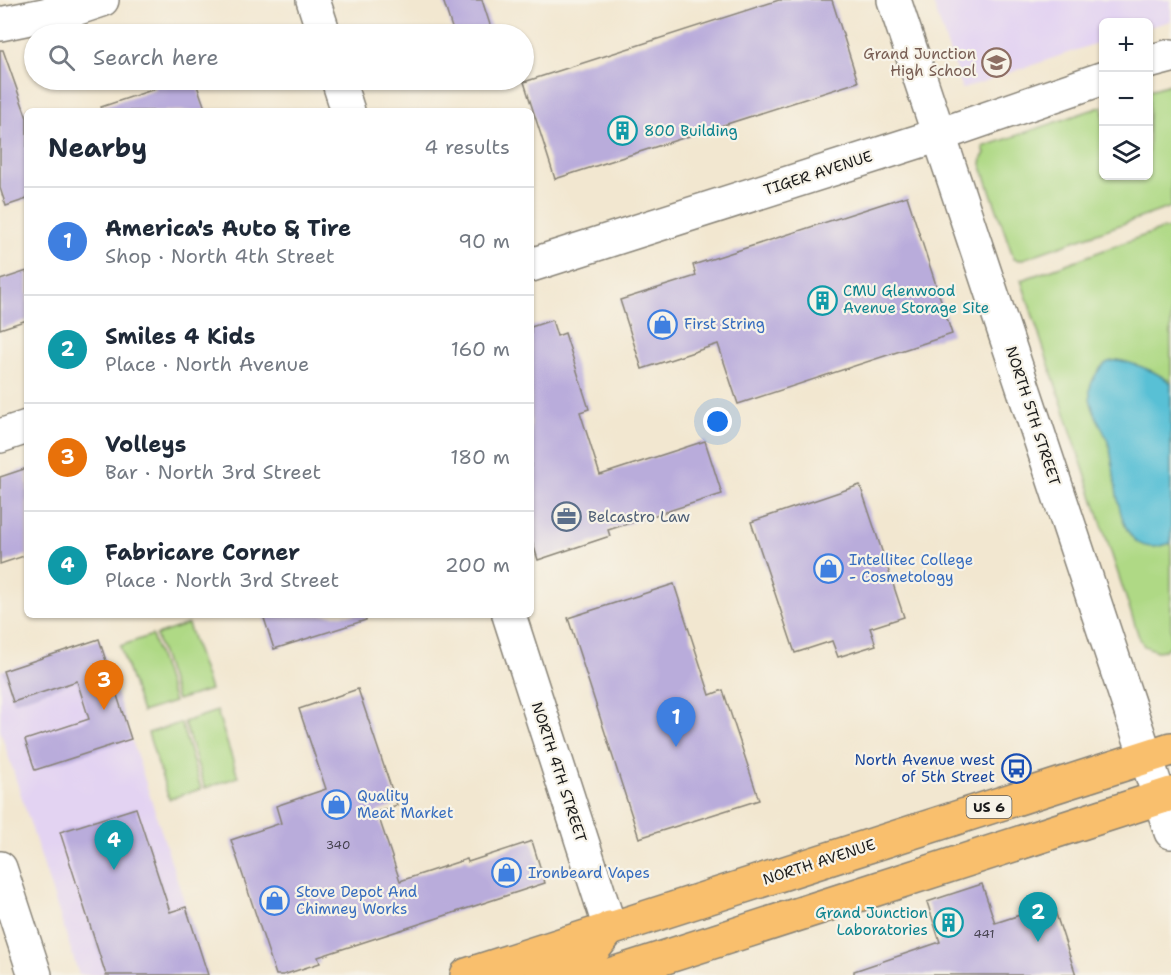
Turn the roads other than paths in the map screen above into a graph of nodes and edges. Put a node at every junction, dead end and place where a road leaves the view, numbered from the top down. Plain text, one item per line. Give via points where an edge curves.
1 (102, 0) edge
2 (313, 0) edge
3 (894, 0) edge
4 (0, 24) edge
5 (321, 24) edge
6 (1171, 56) edge
7 (1153, 61) edge
8 (1099, 80) edge
9 (341, 90) edge
10 (347, 108) edge
11 (939, 135) junction
12 (534, 264) edge
13 (24, 428) edge
14 (0, 436) edge
15 (510, 618) edge
16 (1158, 753) edge
17 (1165, 796) edge
18 (1171, 832) edge
19 (832, 858) junction
20 (0, 868) edge
21 (610, 928) junction
22 (620, 973) edge
23 (34, 975) edge
24 (466, 975) edge
25 (542, 975) edge

1 - 4 street
2 - 5 street
3 - 11 street, NORTH 5TH STREET
6 - 7 street
8 - 11 street, TIGER AVENUE
9 - 10 street
11 - 12 street, TIGER AVENUE
11 - 16 street, NORTH 5TH STREET
13 - 14 street
15 - 21 street, NORTH 4TH STREET
16 - 17 street, NORTH 5TH STREET
16 - 19 main road, NORTH AVENUE / US 6
17 - 18 street, NORTH 5TH STREET
17 - 22 main road
19 - 21 main road, NORTH AVENUE / US 6
19 - 22 main road via 773,896 653,935
20 - 23 street
21 - 24 main road, NORTH AVENUE / US 6
21 - 25 main road via 584,962

